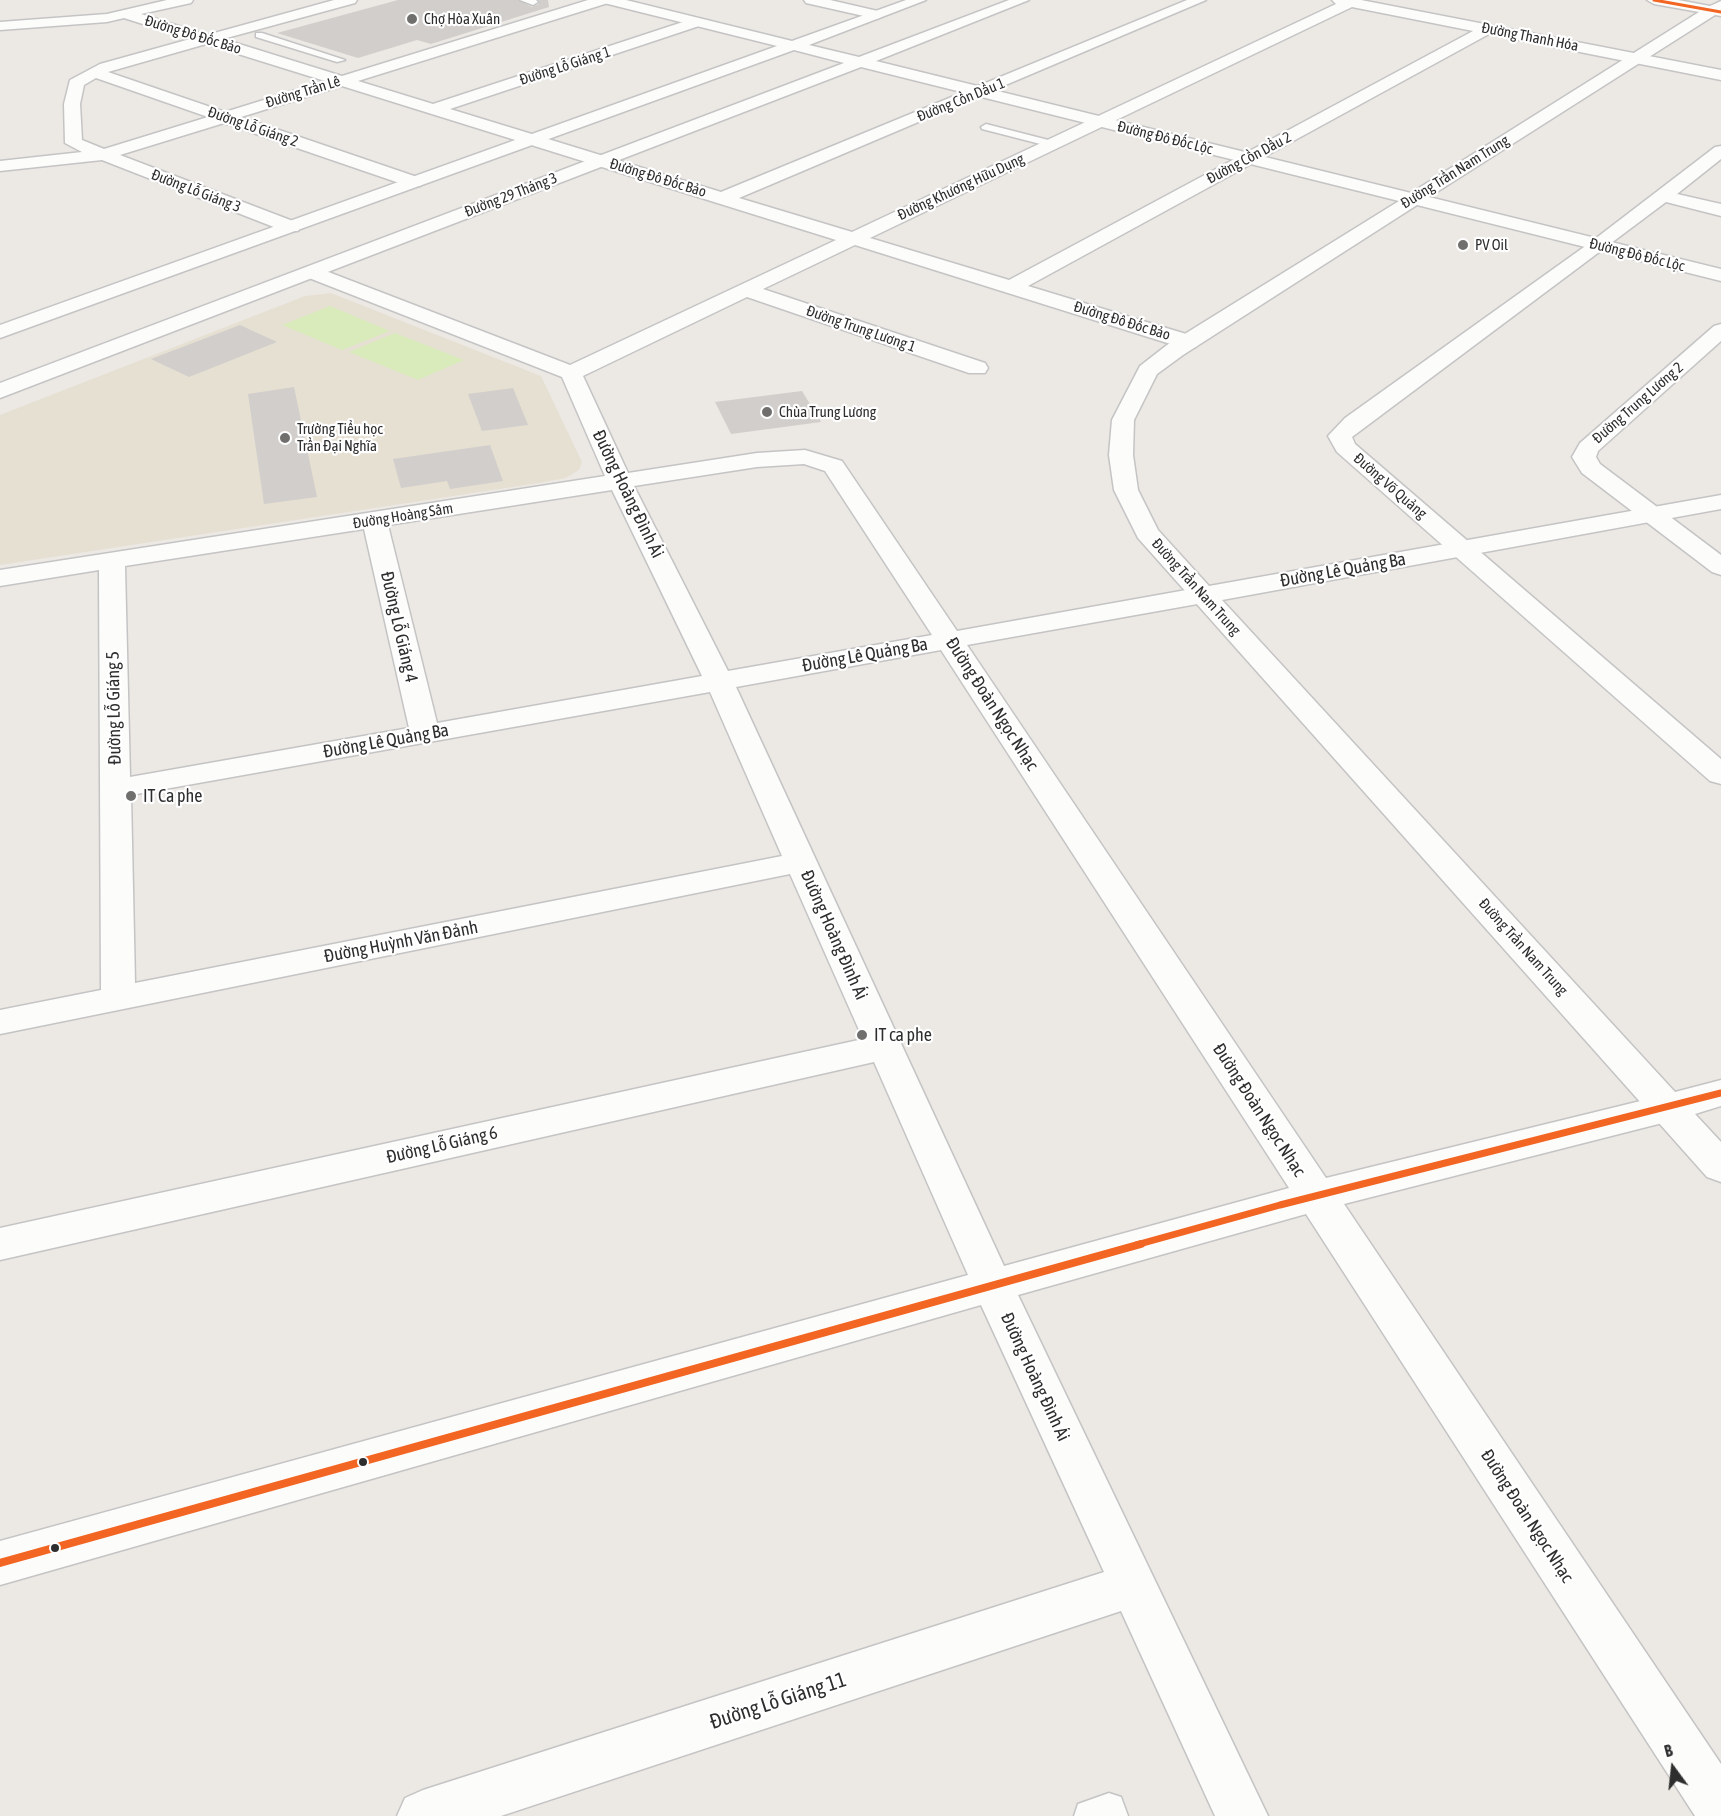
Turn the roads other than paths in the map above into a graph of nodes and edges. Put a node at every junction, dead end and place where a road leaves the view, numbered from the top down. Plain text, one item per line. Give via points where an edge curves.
1 (186, 0) edge
2 (350, 0) edge
3 (603, 0) edge
4 (609, 0) edge
5 (811, 0) edge
6 (919, 0) edge
7 (1022, 0) edge
8 (1200, 0) edge
9 (1654, 0) edge
10 (1345, 1) edge
11 (1448, 9) dead end
12 (1718, 9) edge
13 (128, 15) junction
14 (877, 15) junction
15 (1430, 18) junction
16 (696, 22) junction
17 (0, 26) edge
18 (1486, 29) junction
19 (259, 35) dead end
20 (206, 39) junction
21 (793, 45) junction
22 (301, 48) junction
23 (268, 58) junction
24 (1635, 58) junction
25 (340, 60) dead end
26 (860, 62) junction
27 (93, 72) junction
28 (1721, 75) edge
29 (341, 80) junction
30 (981, 92) junction
31 (433, 109) junction
32 (223, 117) junction
33 (1101, 122) junction
34 (986, 127) dead end
35 (533, 140) junction
36 (1052, 144) junction
37 (1721, 151) edge
38 (102, 155) junction
39 (1248, 159) junction
40 (601, 161) junction
41 (0, 166) edge
42 (414, 182) junction
43 (1662, 196) junction
44 (722, 198) junction
45 (1411, 199) junction
46 (1721, 210) edge
47 (291, 227) junction
48 (852, 238) junction
49 (1598, 246) junction
50 (311, 272) junction
51 (1721, 275) edge
52 (1011, 287) junction
53 (745, 290) junction
54 (1721, 330) edge
55 (0, 332) edge
56 (1188, 342) junction
57 (977, 368) dead end
58 (571, 373) junction
59 (0, 391) edge
60 (805, 457) joint
61 (620, 482) junction
62 (1721, 502) edge
63 (1652, 514) junction
64 (374, 520) junction
65 (1462, 548) junction
66 (112, 561) junction
67 (1721, 567) edge
68 (0, 578) edge
69 (1203, 595) junction
70 (951, 640) junction
71 (719, 681) junction
72 (425, 734) junction
73 (1721, 775) edge
74 (115, 789) junction
75 (801, 862) junction
76 (118, 998) junction
77 (0, 1022) edge
78 (884, 1047) junction
79 (1721, 1093) edge
80 (1669, 1108) junction
81 (1721, 1167) edge
82 (1315, 1196) junction
83 (0, 1244) edge
84 (993, 1286) junction
85 (0, 1563) edge
86 (1133, 1585) junction
87 (1721, 1809) edge
88 (423, 1816) edge
89 (1090, 1816) edge
90 (1112, 1816) edge
91 (1242, 1816) edge

1 - 13 street
2 - 20 street
3 - 29 street, Đường Trần Lê
4 - 16 street, Đường Đô Đốc Lộc
5 - 14 street
6 - 14 street
7 - 26 street, Đường 29 Tháng 3
8 - 30 street, Đường Cồn Dầu 1
9 - 12 street
10 - 15 street, Đường Thanh Hóa
10 - 33 street, Đường Khương Hữu Dụng
11 - 15 street
12 - 24 street, Đường Trần Nam Trung
13 - 17 street
13 - 20 street, Đường Đô Đốc Bảo
14 - 21 street
15 - 18 street, Đường Thanh Hóa
16 - 21 street, Đường Đô Đốc Lộc
16 - 31 street, Đường Lỗ Giáng 1
18 - 24 street, Đường Thanh Hóa
18 - 39 street, Đường Cồn Dầu 2
19 - 22 lane
20 - 23 street, Đường Đô Đốc Bảo
20 - 27 street
21 - 26 street, Đường Đô Đốc Lộc
21 - 35 street
22 - 23 lane
22 - 25 lane
23 - 29 street, Đường Đô Đốc Bảo
24 - 28 street, Đường Thanh Hóa
24 - 45 street, Đường Trần Nam Trung
26 - 30 street, Đường Đô Đốc Lộc
26 - 40 street, Đường 29 Tháng 3
27 - 32 street, Đường Lỗ Giáng 2
27 - 38 street, Đường Lỗ Giáng 3 via 76,83 72,104 74,143
29 - 31 street, Đường Đô Đốc Bảo
29 - 32 street, Đường Trần Lê
30 - 33 street, Đường Đô Đốc Lộc
30 - 44 street, Đường Cồn Dầu 1
31 - 35 street, Đường Đô Đốc Bảo
32 - 38 street, Đường Trần Lê
32 - 42 street, Đường Lỗ Giáng 2
33 - 36 street, Đường Khương Hữu Dụng
33 - 39 street, Đường Đô Đốc Lộc
34 - 36 lane
35 - 40 street, Đường Đô Đốc Bảo
35 - 42 street
36 - 48 street, Đường Khương Hữu Dụng
37 - 43 street, Đường Võ Quảng
38 - 41 street, Đường Trần Lê
38 - 47 street, Đường Lỗ Giáng 3
39 - 45 street, Đường Đô Đốc Lộc
39 - 52 street, Đường Cồn Dầu 2
40 - 44 street, Đường Đô Đốc Bảo
40 - 50 street, Đường 29 Tháng 3
42 - 47 street
43 - 46 street
43 - 49 street, Đường Võ Quảng
44 - 48 street, Đường Đô Đốc Bảo
45 - 49 street, Đường Đô Đốc Lộc
45 - 56 street, Đường Trần Nam Trung
47 - 55 street
48 - 52 street, Đường Đô Đốc Bảo
48 - 53 street, Đường Khương Hữu Dụng
49 - 51 street, Đường Đô Đốc Lộc
49 - 65 street, Đường Võ Quảng via 1340,436 1345,447
50 - 58 street
50 - 59 street, Đường 29 Tháng 3
52 - 56 street, Đường Đô Đốc Bảo
53 - 57 street, Đường Trung Lương 1
53 - 58 street, Đường Khương Hữu Dụng
54 - 63 street, Đường Trung Lương 2 via 1588,448 1584,457 1590,468
56 - 69 street, Đường Trần Nam Trung via 1148,371 1123,420 1121,455 1126,490 1147,533
58 - 61 street, Đường Hoàng Đình Ái
60 - 61 street, Đường Hoàng Sâm via 757,460
60 - 70 street, Đường Đoàn Ngọc Nhạc via 834,466 842,476
61 - 64 street, Đường Hoàng Sâm
61 - 71 street, Đường Hoàng Đình Ái
62 - 63 street, Đường Lê Quảng Ba
63 - 65 street, Đường Lê Quảng Ba
63 - 67 street, Đường Trung Lương 2
64 - 66 street, Đường Hoàng Sâm
64 - 72 street, Đường Lỗ Giáng 4
65 - 69 street, Đường Lê Quảng Ba
65 - 73 street, Đường Võ Quảng
66 - 68 street, Đường Hoàng Sâm
66 - 74 street, Đường Lỗ Giáng 5
69 - 70 street, Đường Lê Quảng Ba
69 - 80 street, Đường Trần Nam Trung
70 - 71 street, Đường Lê Quảng Ba
70 - 82 street, Đường Đoàn Ngọc Nhạc
71 - 72 street, Đường Lê Quảng Ba
71 - 75 street, Đường Hoàng Đình Ái
72 - 74 street, Đường Lê Quảng Ba
74 - 76 street, Đường Lỗ Giáng 5
75 - 76 street, Đường Huỳnh Văn Đảnh
75 - 78 street, Đường Hoàng Đình Ái
76 - 77 street, Đường Huỳnh Văn Đảnh
78 - 83 street, Đường Lỗ Giáng 6
78 - 84 street, Đường Hoàng Đình Ái
79 - 80 street
80 - 81 street, Đường Trần Nam Trung
80 - 82 street
82 - 84 street
82 - 87 street, Đường Đoàn Ngọc Nhạc
84 - 85 street
84 - 86 street, Đường Hoàng Đình Ái
86 - 88 street, Đường Lỗ Giáng 11
86 - 91 street, Đường Hoàng Đình Ái
89 - 90 lane via 1109,1809

